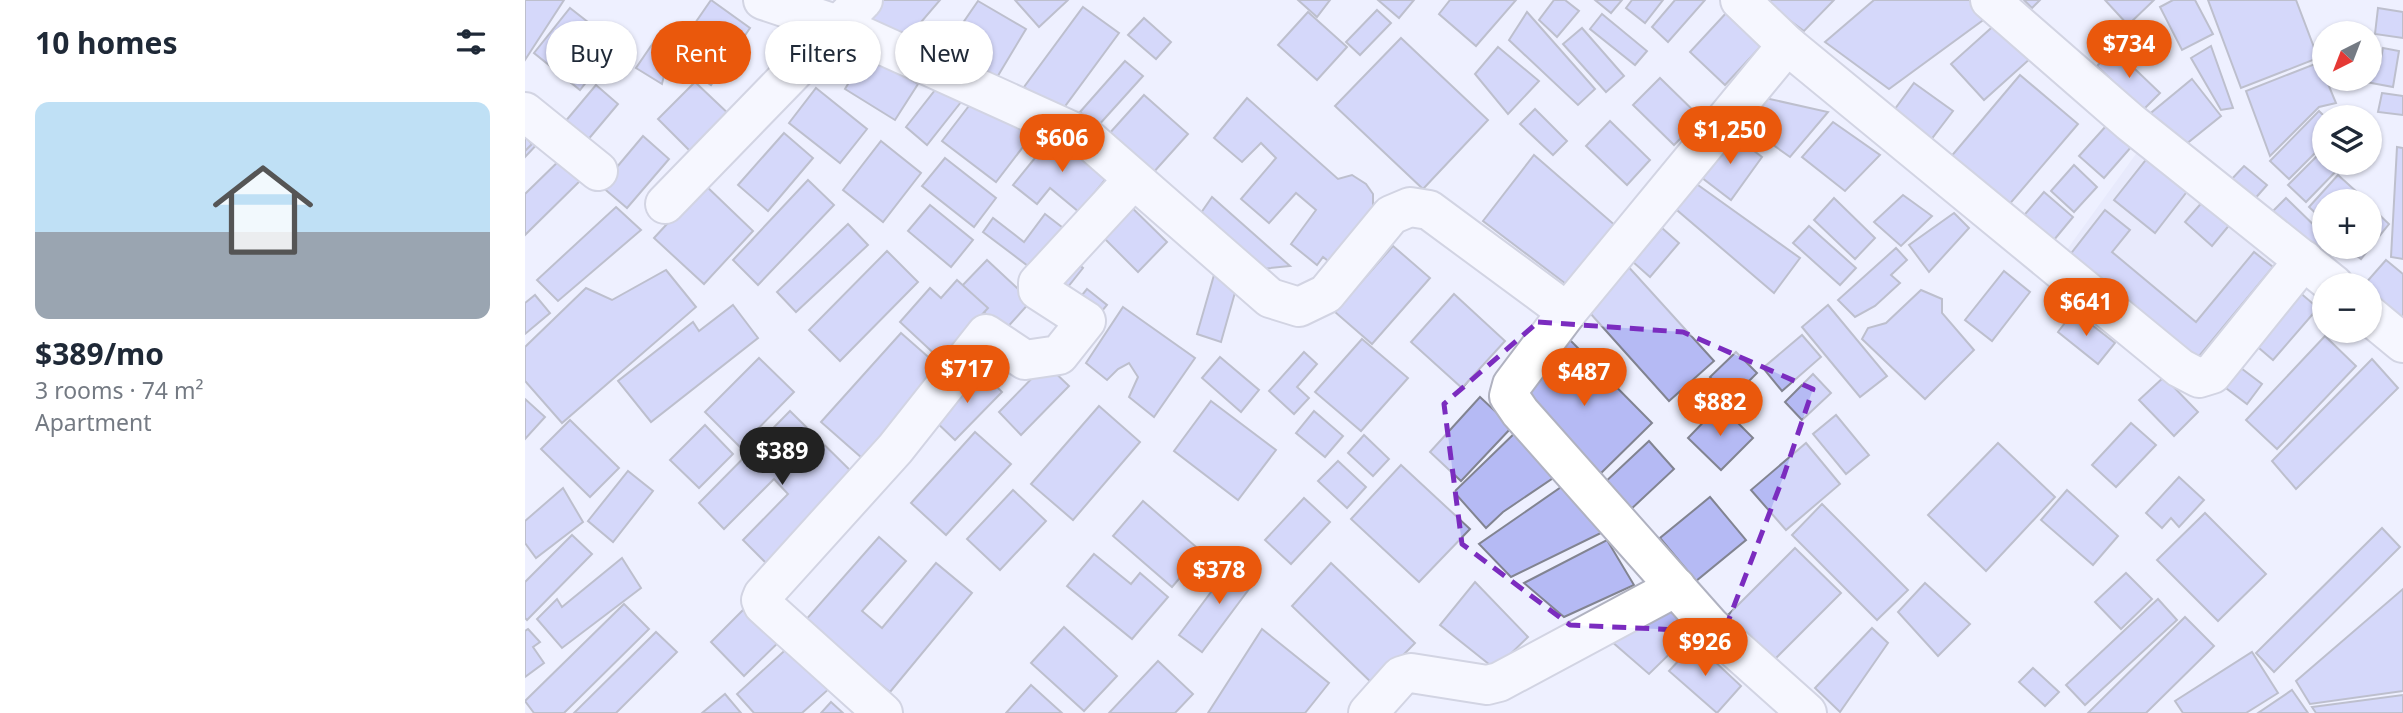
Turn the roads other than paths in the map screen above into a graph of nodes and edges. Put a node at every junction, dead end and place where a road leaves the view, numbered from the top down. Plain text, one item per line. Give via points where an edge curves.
1 (762, 0) edge
2 (1740, 0) edge
3 (1990, 0) edge
4 (850, 12) edge
5 (1787, 45) junction
6 (525, 111) edge
7 (598, 171) dead end
8 (1133, 180) junction
9 (665, 204) dead end
10 (2304, 260) junction
11 (2320, 273) edge
12 (1567, 312) junction
13 (2382, 326) edge
14 (2403, 343) edge
15 (1676, 587) junction
16 (883, 713) edge
17 (1368, 713) edge
18 (1807, 713) edge

1 - 4 street
2 - 5 street
3 - 10 street via 2130,122
4 - 8 street via 1087,138
4 - 9 street
5 - 10 street via 2199,379 2212,374
5 - 12 street
6 - 7 street
8 - 12 street via 1270,298 1299,307 1326,295 1391,215 1410,207 1429,210
8 - 16 street via 1038,283 1038,290 1086,321 1059,355 1025,360 986,334 895,449 761,600
10 - 11 street
12 - 15 street via 1512,385 1509,396
13 - 14 street
15 - 17 street via 1499,682 1487,685 1411,673 1401,676
15 - 18 street via 1711,627

